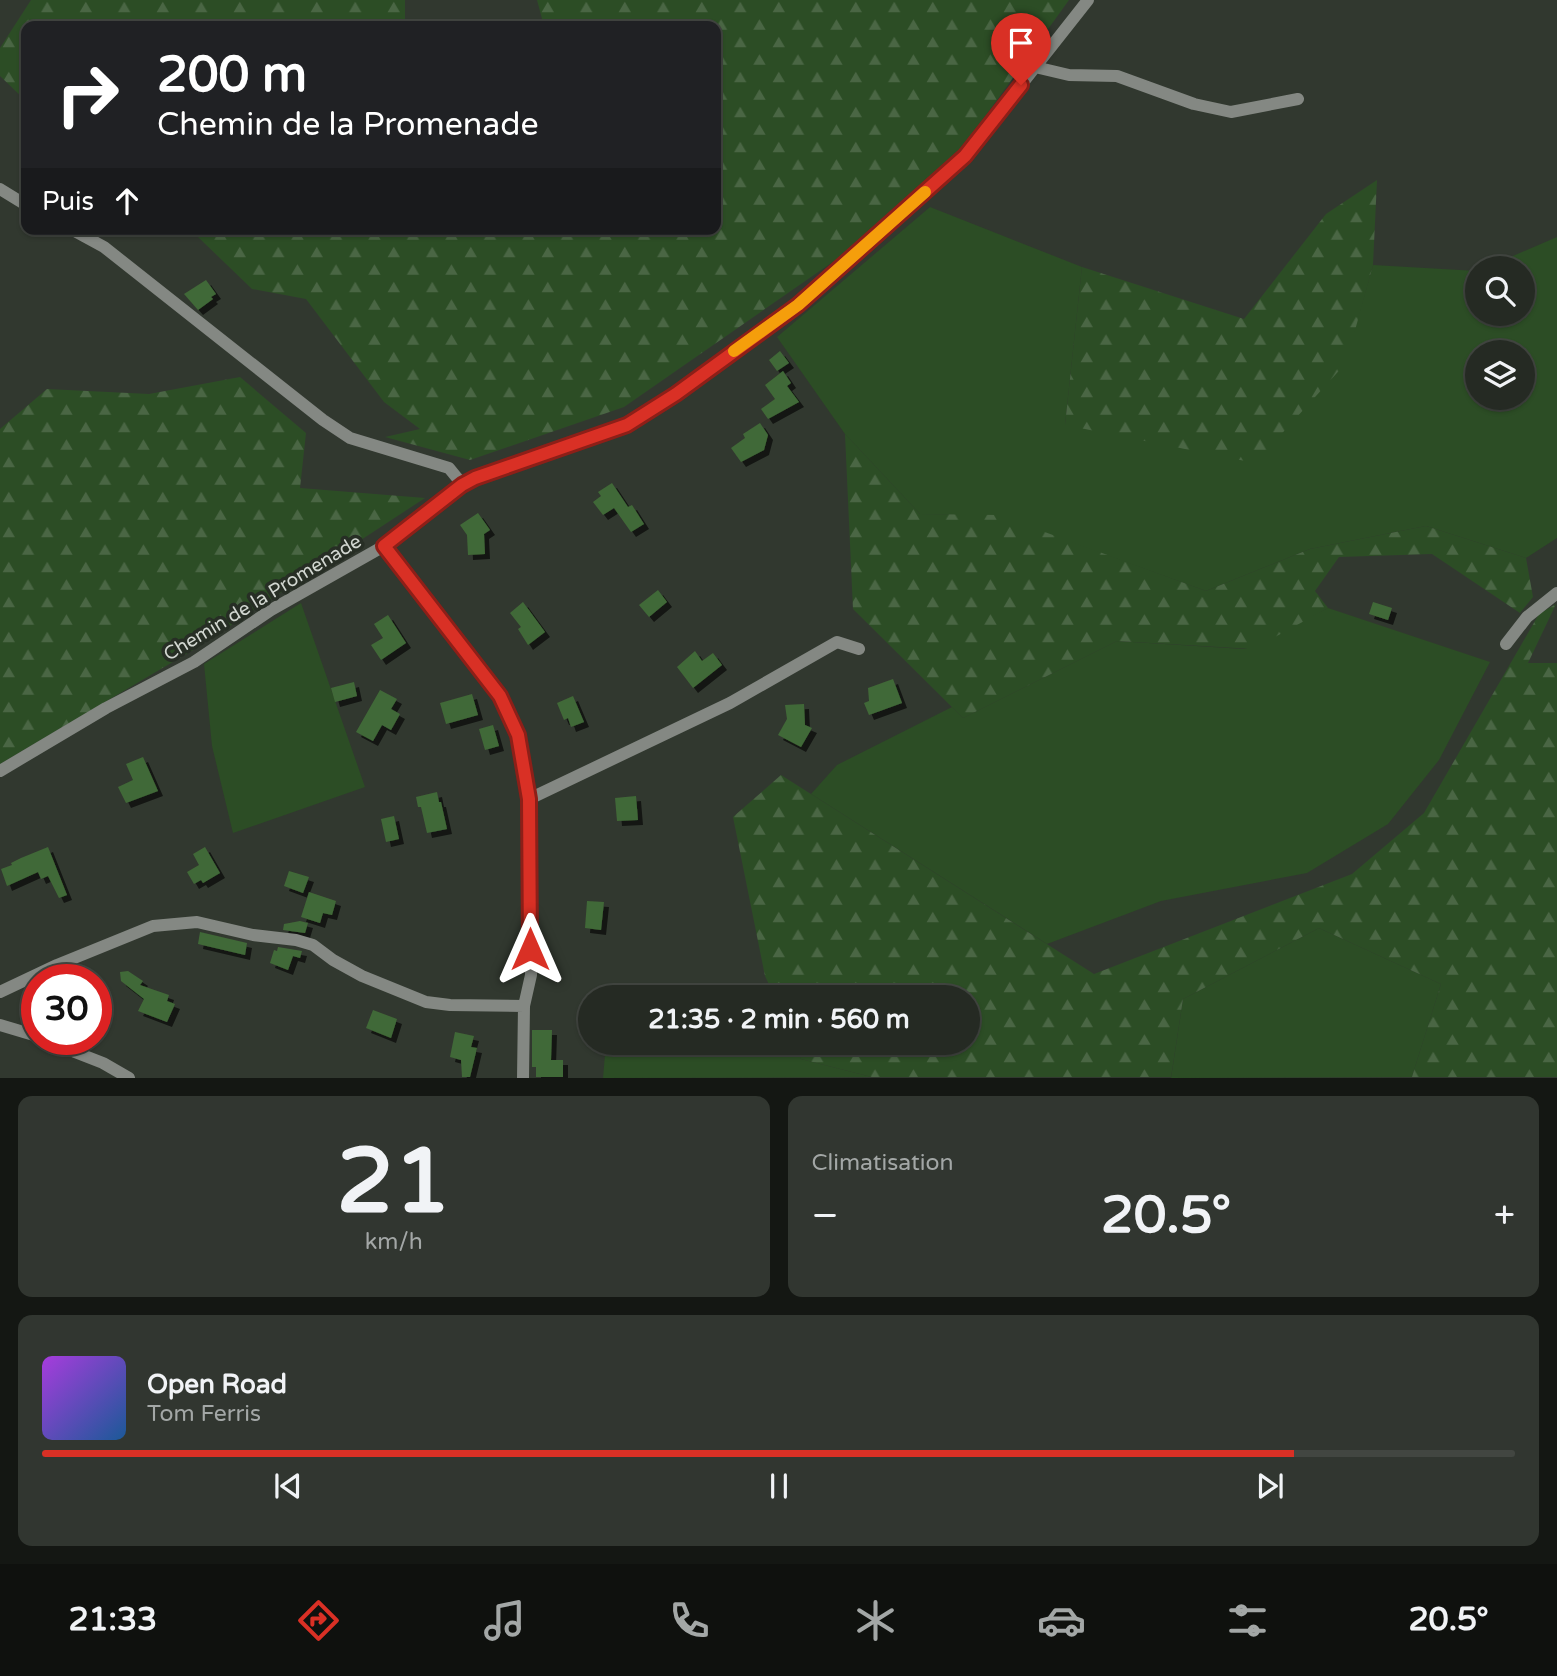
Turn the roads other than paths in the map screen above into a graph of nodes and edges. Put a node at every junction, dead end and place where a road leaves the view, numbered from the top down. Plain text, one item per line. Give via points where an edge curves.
1 (1088, 0) edge
2 (1035, 67) junction
3 (1298, 99) dead end
4 (0, 188) edge
5 (21, 202) edge
6 (82, 235) edge
7 (462, 485) junction
8 (384, 546) junction
9 (1557, 593) edge
10 (1506, 643) dead end
11 (859, 649) dead end
12 (0, 771) edge
13 (529, 799) junction
14 (0, 992) edge
15 (524, 1006) junction
16 (0, 1025) edge
17 (21, 1032) edge
18 (82, 1055) edge
19 (129, 1077) edge
20 (523, 1077) edge

1 - 2 street, Chemin de la Promenade
2 - 3 street via 1069,75 1117,76 1194,104 1231,112
2 - 7 street, Chemin de la Promenade via 965,156 798,305 676,394 627,425
4 - 5 street
6 - 7 street via 104,247 323,421 350,438 449,468
7 - 8 street, Chemin de la Promenade
8 - 12 street, Chemin de la Promenade via 271,610 194,663
8 - 13 street via 500,696 518,735
9 - 10 street via 1527,617
11 - 13 street via 837,642 730,702
13 - 15 street via 531,975
14 - 15 street via 153,926 197,922 313,944 362,976 426,1002
15 - 20 street
16 - 17 street
18 - 19 street

